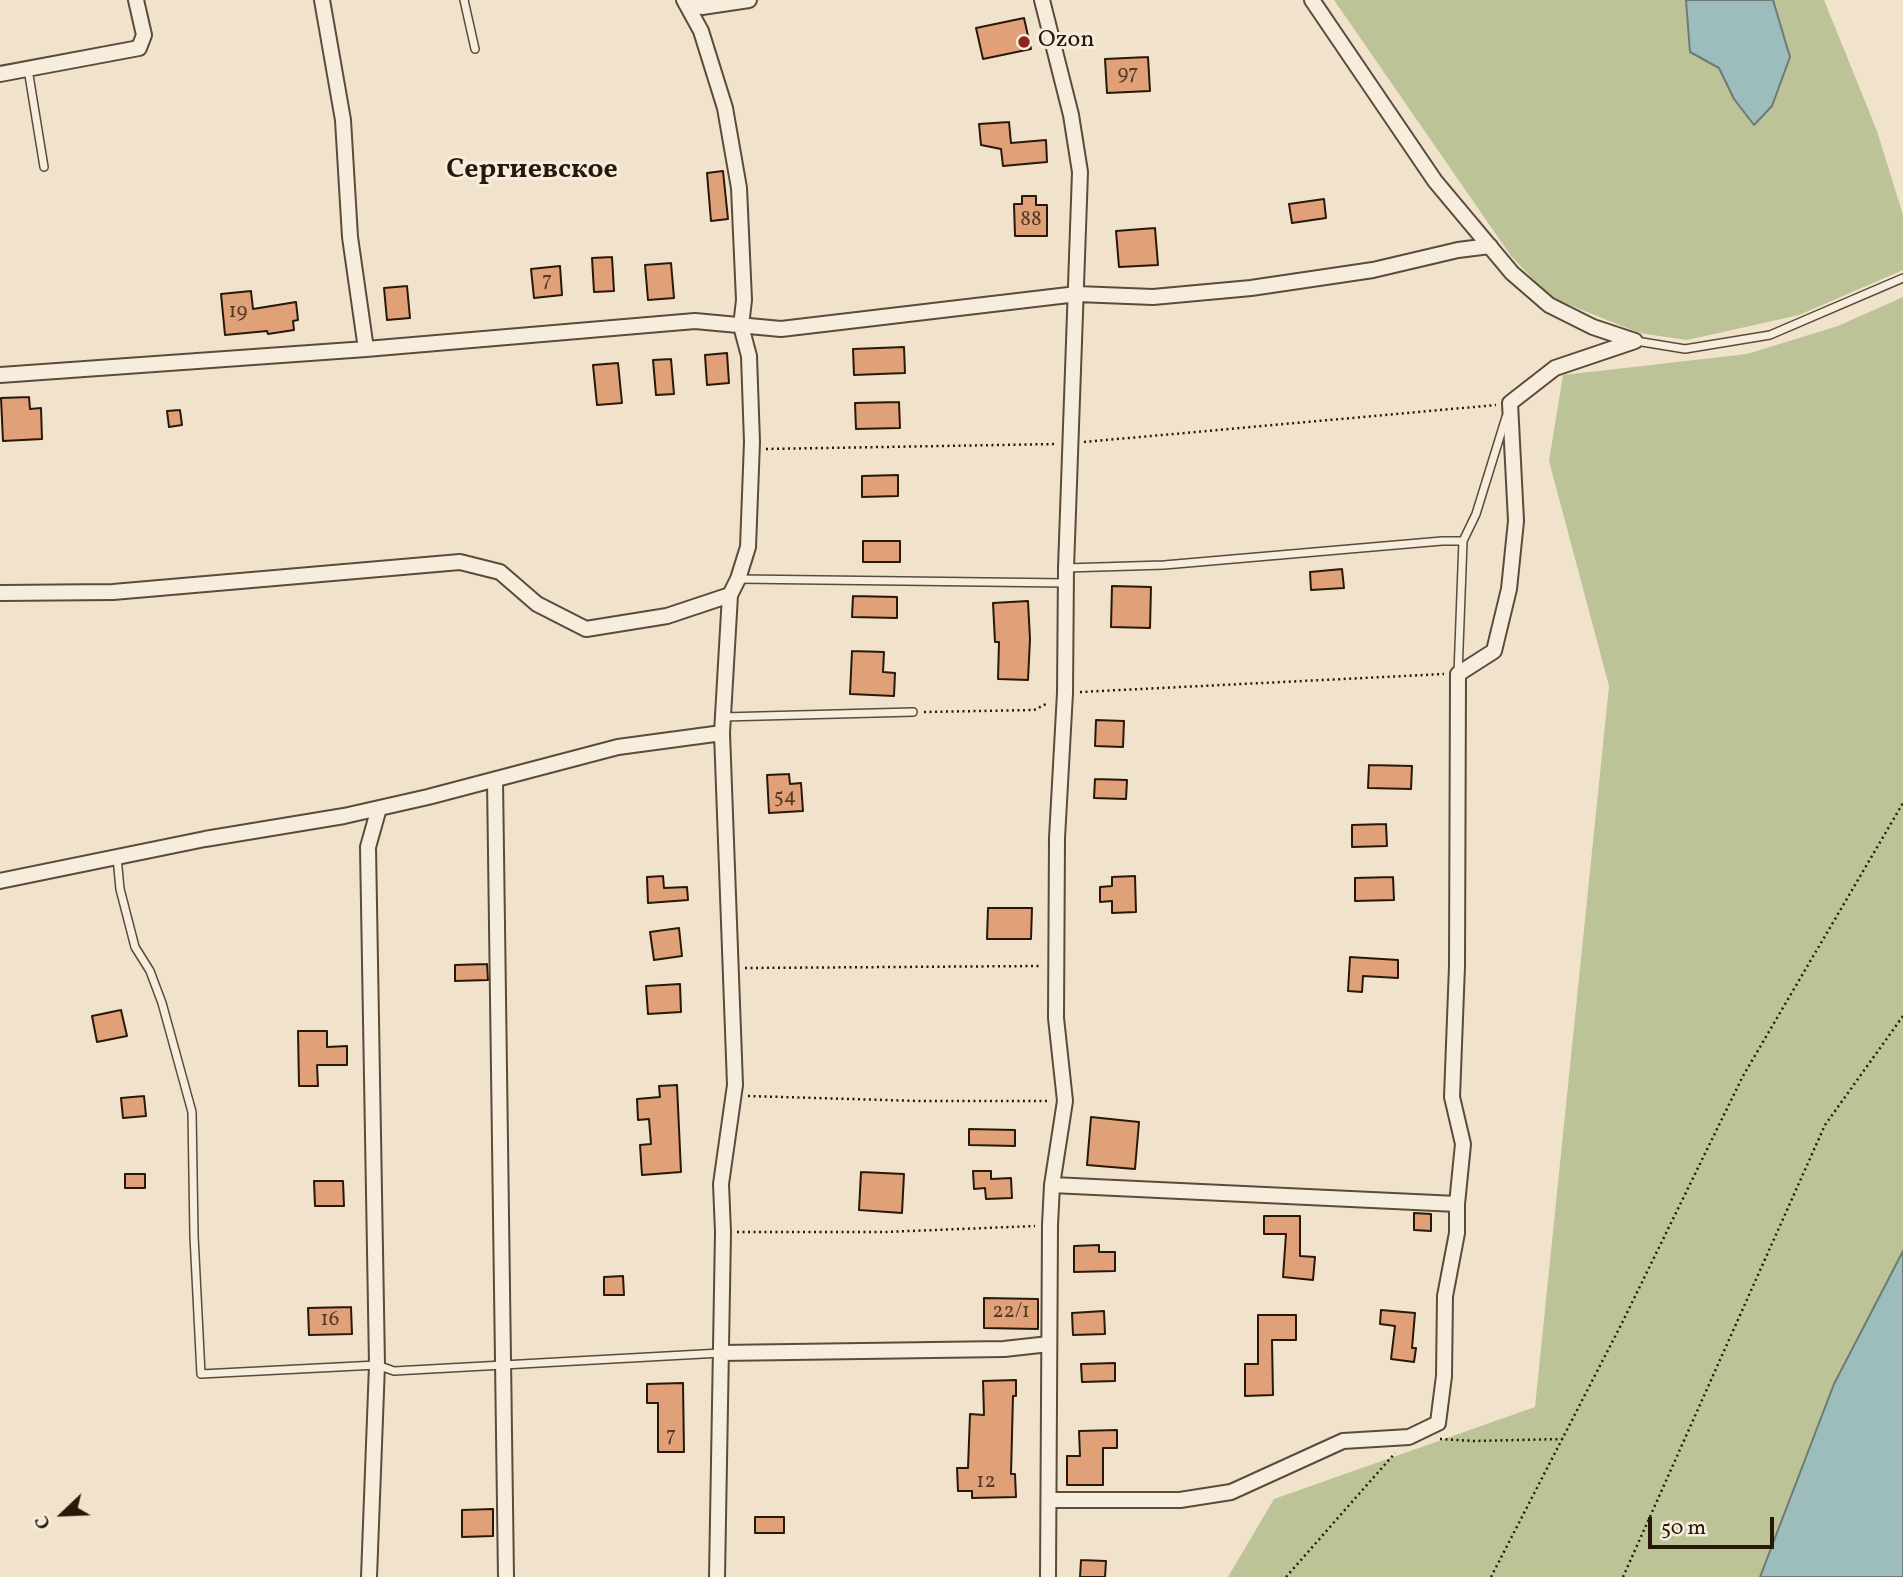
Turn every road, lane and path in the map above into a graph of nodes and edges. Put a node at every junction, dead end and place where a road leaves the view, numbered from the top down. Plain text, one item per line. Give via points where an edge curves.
1 (136, 0) edge
2 (322, 0) edge
3 (464, 0) edge
4 (685, 0) edge
5 (749, 0) edge
6 (1042, 0) edge
7 (1312, 0) edge
8 (475, 49) dead end
9 (28, 69) junction
10 (0, 74) edge
11 (44, 167) dead end
12 (1490, 246) junction
13 (1903, 278) edge
14 (1077, 294) junction
15 (741, 327) junction
16 (1635, 341) junction
17 (366, 349) junction
18 (0, 375) edge
19 (1510, 404) junction
20 (1071, 443) junction
21 (752, 449) junction
22 (1463, 541) junction
23 (1066, 575) junction
24 (738, 579) junction
25 (0, 593) edge
26 (730, 595) junction
27 (1458, 674) junction
28 (1065, 693) junction
29 (913, 712) joint
30 (723, 717) junction
31 (722, 733) junction
32 (495, 779) junction
33 (1903, 803) edge
34 (379, 808) junction
35 (117, 857) junction
36 (0, 881) edge
37 (1056, 967) junction
38 (731, 968) junction
39 (1903, 1016) edge
40 (734, 1095) junction
41 (1065, 1101) junction
42 (1052, 1185) junction
43 (1457, 1204) junction
44 (1050, 1225) junction
45 (723, 1232) junction
46 (1049, 1344) junction
47 (721, 1353) junction
48 (377, 1365) junction
49 (503, 1366) junction
50 (1409, 1437) junction
51 (1435, 1439) dead end
52 (1563, 1439) junction
53 (1049, 1500) junction
54 (369, 1577) edge
55 (506, 1577) edge
56 (716, 1577) edge
57 (1048, 1577) edge
58 (1286, 1577) edge
59 (1491, 1577) edge
60 (1623, 1577) edge

1 - 9 street via 144,35 139,48
2 - 17 street via 343,120 350,237
3 - 8 lane
4 - 5 street via 702,7
4 - 15 street via 701,31 725,108 739,188
6 - 14 street via 1071,115 1080,172
7 - 12 street via 1436,181
9 - 10 street
9 - 11 lane
12 - 14 street via 1251,288 1153,297
12 - 16 street via 1512,273 1549,305
13 - 16 lane via 1770,335 1685,349
14 - 15 street via 780,329
14 - 20 street
15 - 17 street via 695,321
15 - 21 street via 749,356
16 - 19 street via 1555,368
17 - 18 street
19 - 20 path
19 - 22 lane via 1476,514
19 - 27 street via 1516,522 1509,589 1494,652
20 - 21 path
20 - 23 street
21 - 24 street via 748,547
22 - 23 lane
22 - 27 lane
23 - 24 lane
23 - 28 street
24 - 26 street
25 - 26 street via 113,592 460,562 500,572 537,604 586,629 667,616
26 - 30 street
27 - 28 path
27 - 43 street via 1452,1097 1463,1144
28 - 29 path via 1034,710
28 - 37 street
29 - 30 lane
30 - 31 street
31 - 32 street via 618,747
31 - 38 street
32 - 34 street
32 - 49 street
33 - 52 path via 1743,1076
34 - 35 street
34 - 48 street via 368,848
35 - 36 street
35 - 48 lane via 135,947 162,1003 192,1112 201,1374
37 - 38 path
37 - 41 street
38 - 40 street
39 - 60 path via 1825,1125
40 - 41 path
40 - 45 street via 721,1184
41 - 42 street
42 - 43 street
42 - 44 street
43 - 50 street via 1457,1233 1445,1296 1438,1423
44 - 45 path
44 - 46 street
45 - 47 street
46 - 47 street via 1004,1349
46 - 53 street
47 - 49 lane
47 - 56 street
48 - 49 lane via 394,1371
48 - 54 street
49 - 55 street
50 - 53 street via 1343,1441 1231,1492 1180,1500
50 - 58 path
51 - 52 path
52 - 59 path
53 - 57 street

